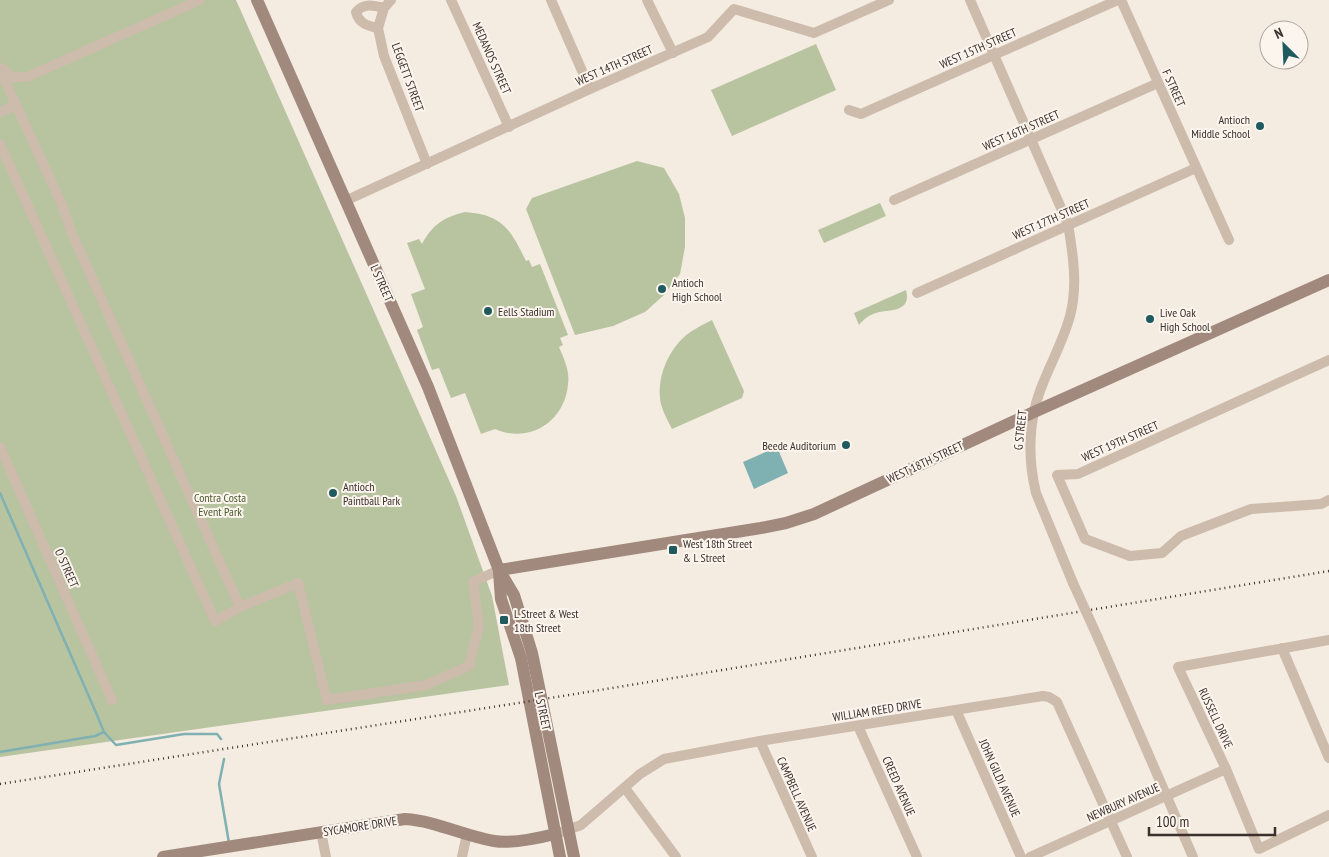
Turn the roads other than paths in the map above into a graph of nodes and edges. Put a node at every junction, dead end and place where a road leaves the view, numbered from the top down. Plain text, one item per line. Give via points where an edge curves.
1 (200, 0) edge
2 (257, 0) edge
3 (451, 0) edge
4 (551, 0) edge
5 (647, 0) edge
6 (889, 0) edge
7 (970, 0) edge
8 (1119, 0) edge
9 (387, 4) edge
10 (734, 4) edge
11 (378, 28) junction
12 (673, 53) junction
13 (994, 55) junction
14 (1, 71) edge
15 (1158, 83) junction
16 (590, 89) junction
17 (16, 105) junction
18 (849, 110) dead end
19 (0, 112) edge
20 (509, 127) junction
21 (1032, 139) junction
22 (0, 144) edge
23 (427, 164) junction
24 (1196, 168) junction
25 (894, 200) dead end
26 (345, 201) junction
27 (1068, 224) junction
28 (1228, 240) dead end
29 (1329, 280) edge
30 (917, 293) dead end
31 (1329, 360) edge
32 (1034, 412) junction
33 (0, 447) edge
34 (1329, 500) edge
35 (499, 570) junction
36 (240, 607) junction
37 (1329, 640) edge
38 (1282, 648) junction
39 (112, 700) dead end
40 (956, 710) junction
41 (858, 726) junction
42 (760, 741) junction
43 (1329, 758) edge
44 (1226, 770) junction
45 (625, 788) junction
46 (1166, 796) junction
47 (1329, 815) edge
48 (1112, 820) junction
49 (322, 832) junction
50 (562, 832) junction
51 (467, 834) junction
52 (163, 857) edge
53 (326, 857) edge
54 (462, 857) edge
55 (560, 857) edge
56 (574, 857) edge
57 (676, 857) edge
58 (812, 857) edge
59 (917, 857) edge
60 (1021, 857) edge
61 (1030, 857) edge
62 (1128, 857) edge
63 (1193, 857) edge

1 - 14 street via 27,77 12,77
2 - 26 street, L STREET
3 - 20 street, MEDANOS STREET
4 - 16 street
5 - 12 street
6 - 10 street, WEST 14TH STREET via 814,33
7 - 13 street, G STREET
8 - 13 street, WEST 15TH STREET
8 - 15 street, F STREET
9 - 11 street, LEGGETT STREET
9 - 11 street via 367,5 356,12 365,25
10 - 12 street, WEST 14TH STREET via 708,37
11 - 23 street, LEGGETT STREET via 384,56
12 - 16 street, WEST 14TH STREET
13 - 18 street, WEST 15TH STREET via 861,114
13 - 21 street, G STREET
14 - 17 street
15 - 21 street, WEST 16TH STREET
15 - 24 street, F STREET
16 - 20 street, WEST 14TH STREET
17 - 19 street
17 - 36 street
20 - 23 street, WEST 14TH STREET
21 - 25 street, WEST 16TH STREET
21 - 27 street, G STREET
22 - 36 street via 215,621
23 - 26 street, WEST 14TH STREET
24 - 27 street, WEST 17TH STREET
24 - 28 street, F STREET
26 - 35 street, L STREET via 428,387
27 - 30 street, WEST 17TH STREET
27 - 32 street, G STREET via 1074,274 1070,315 1039,391
29 - 32 street, WEST 18TH STREET
31 - 34 street, WEST 19TH STREET via 1078,474 1056,475 1085,538 1130,556 1162,553 1181,536 1251,509 1321,504
32 - 35 street, WEST 18TH STREET via 814,514 786,523
32 - 46 street, G STREET, bridge via 1030,457 1032,478 1043,513
33 - 39 street, O STREET
35 - 36 street via 472,582 479,626 468,666 426,685 327,700 298,583
35 - 50 street, L STREET via 501,599 521,658
37 - 38 street, RUSSELL DRIVE
38 - 43 street
38 - 44 street, RUSSELL DRIVE via 1178,667
40 - 41 street, WILLIAM REED DRIVE
40 - 48 street, WILLIAM REED DRIVE via 1043,696 1057,702
40 - 60 street, JOHN GILDI AVENUE
41 - 42 street, WILLIAM REED DRIVE
41 - 59 street, CREED AVENUE
42 - 45 street, WILLIAM REED DRIVE via 664,759
42 - 58 street, CAMPBELL AVENUE
44 - 46 street, NEWBURY AVENUE
44 - 47 street, RUSSELL DRIVE via 1259,849
45 - 50 street, WILLIAM REED DRIVE via 581,825
45 - 57 street
46 - 48 street, NEWBURY AVENUE
46 - 63 street, G STREET
48 - 61 street, NEWBURY AVENUE
48 - 62 street, WILLIAM REED DRIVE
49 - 51 street, SYCAMORE DRIVE via 405,819 433,823
49 - 52 street, SYCAMORE DRIVE
49 - 53 street
50 - 51 street, SYCAMORE DRIVE via 501,841
50 - 55 street, L STREET
50 - 56 street, L STREET
51 - 54 street

